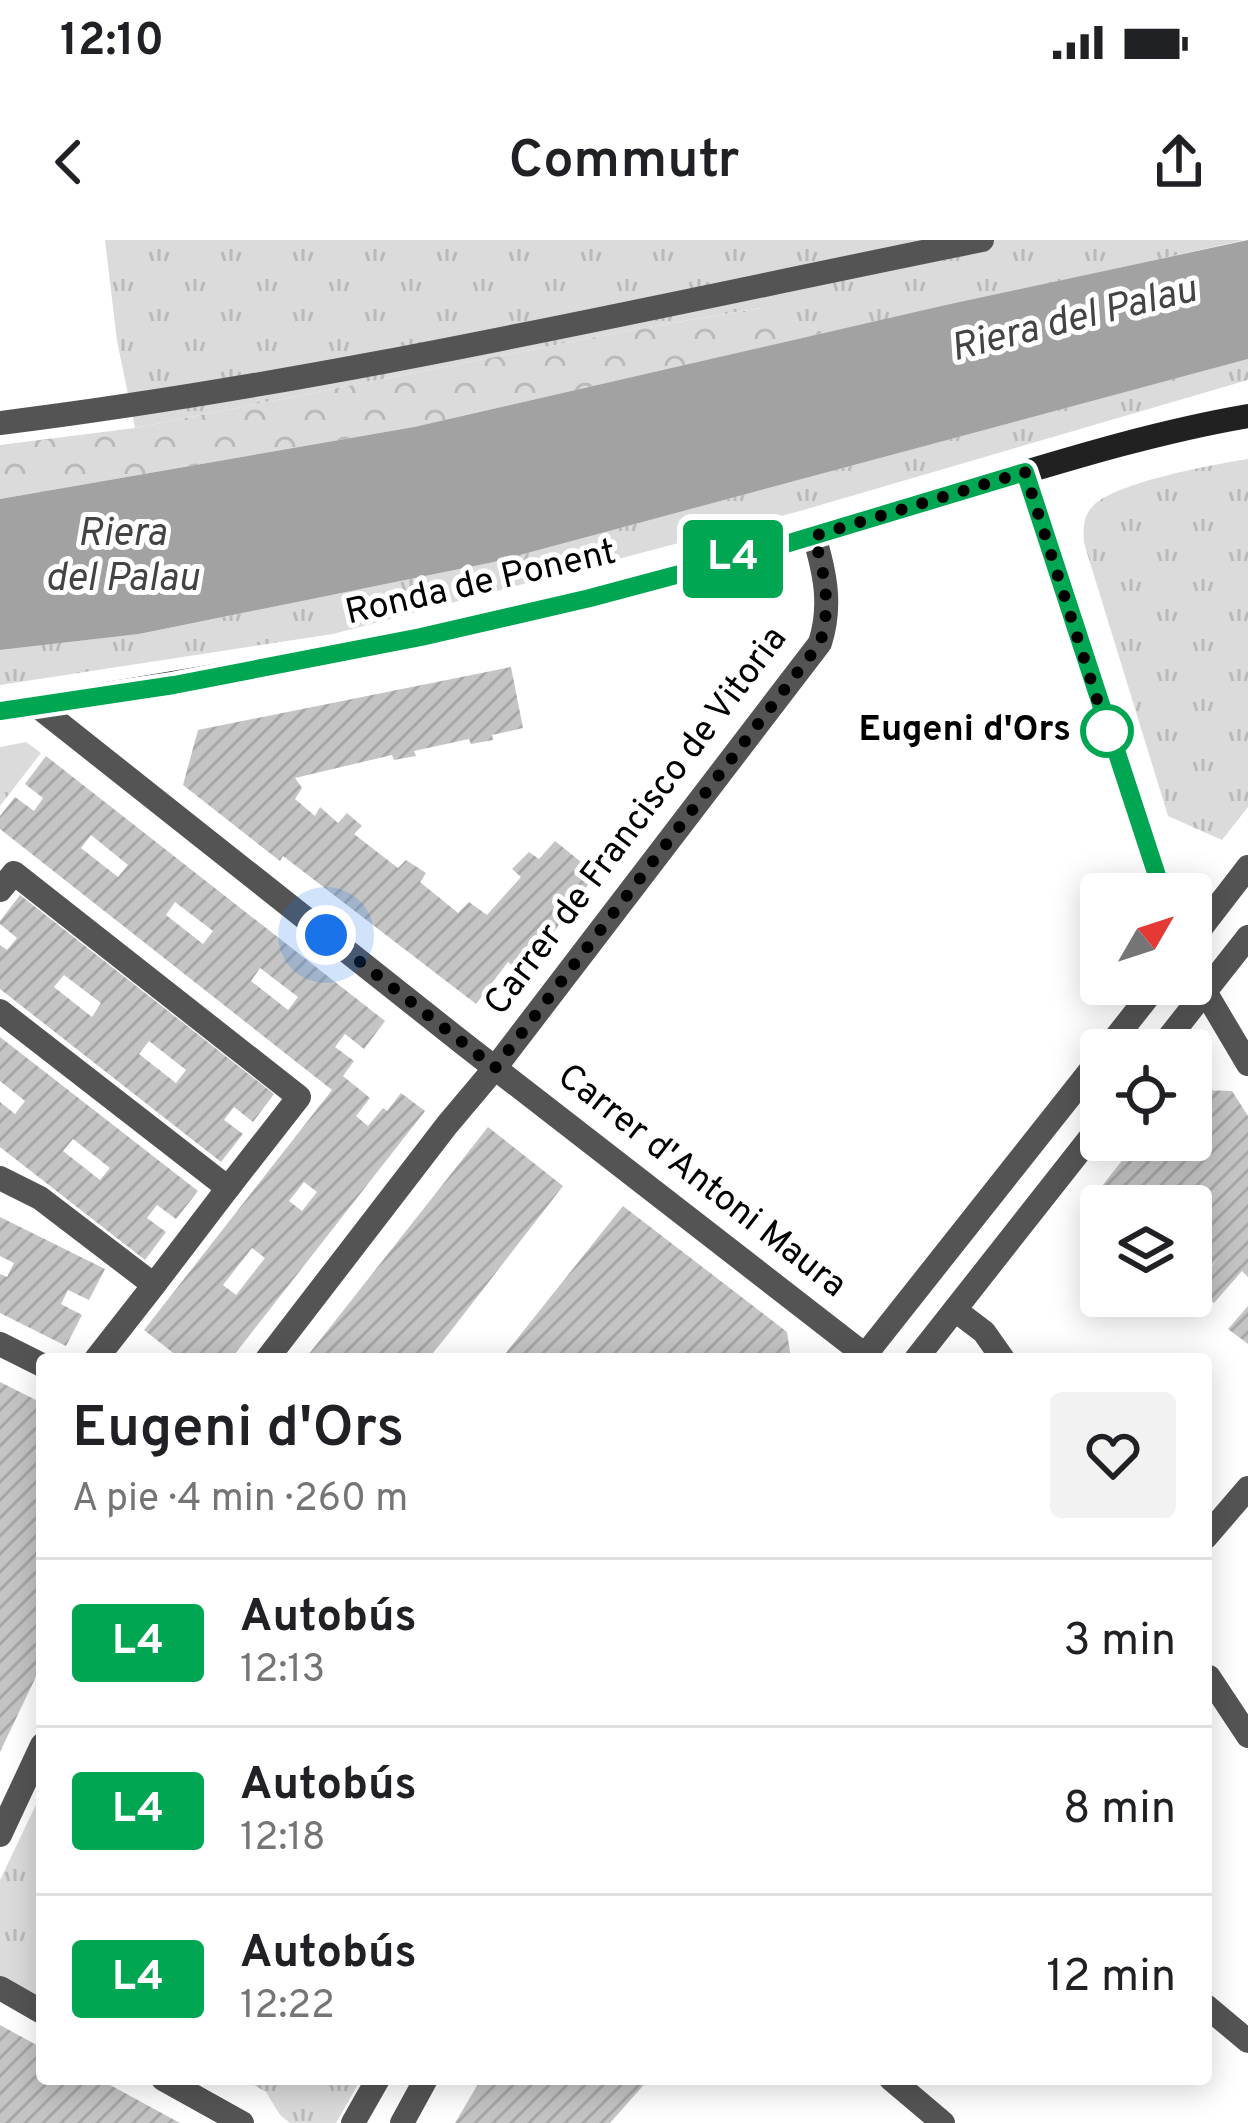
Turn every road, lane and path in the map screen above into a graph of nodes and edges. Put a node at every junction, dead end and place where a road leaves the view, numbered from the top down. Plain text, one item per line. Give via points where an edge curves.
1 (982, 240) edge
2 (1248, 416) edge
3 (0, 423) edge
4 (1025, 472) junction
5 (814, 536) junction
6 (36, 705) junction
7 (0, 710) edge
8 (1248, 867) edge
9 (1155, 873) edge
10 (7, 882) edge
11 (1212, 913) edge
12 (1248, 937) edge
13 (1212, 984) edge
14 (1141, 1005) edge
15 (1195, 1005) edge
16 (1211, 1005) edge
17 (0, 1011) edge
18 (1122, 1029) edge
19 (1176, 1029) edge
20 (1248, 1064) edge
21 (495, 1068) junction
22 (1080, 1084) edge
23 (1080, 1151) edge
24 (0, 1178) edge
25 (228, 1188) junction
26 (154, 1286) junction
27 (955, 1310) junction
28 (0, 1344) edge
29 (101, 1353) edge
30 (272, 1353) edge
31 (860, 1353) edge
32 (870, 1353) edge
33 (921, 1353) edge
34 (999, 1353) edge
35 (36, 1362) edge
36 (1248, 1488) edge
37 (1212, 1531) edge
38 (1212, 1682) edge
39 (1248, 1736) edge
40 (36, 1758) edge
41 (0, 1835) edge
42 (0, 1988) edge
43 (36, 2009) edge
44 (1212, 2011) edge
45 (1248, 2041) edge
46 (174, 2085) edge
47 (375, 2085) edge
48 (423, 2085) edge
49 (898, 2085) edge
50 (242, 2123) edge
51 (353, 2123) edge
52 (402, 2123) edge
53 (944, 2123) edge

1 - 3 street via 274,384
2 - 4 main road, Ronda de Ponent
4 - 5 main road, Ronda de Ponent
4 - 9 street
5 - 6 main road, Ronda de Ponent via 421,637
5 - 21 street, Carrer de Francisco de Vitoria via 826,579 820,643
6 - 7 main road, Ronda de Ponent
6 - 21 street, Carrer d'Antoni Maura
8 - 11 street
10 - 25 street via 299,1097
12 - 13 street
14 - 18 street
15 - 19 street
16 - 20 street
17 - 25 street
21 - 30 street, Carrer de Francisco de Vitoria
21 - 31 street, Carrer d'Antoni Maura
22 - 32 street
23 - 27 street
24 - 26 street via 40,1198
25 - 26 street
26 - 29 street
27 - 33 street
27 - 34 street
28 - 35 street
36 - 37 street
38 - 39 street
40 - 41 street
42 - 43 street
44 - 45 street
46 - 50 street
47 - 51 street
48 - 52 street
49 - 53 street

